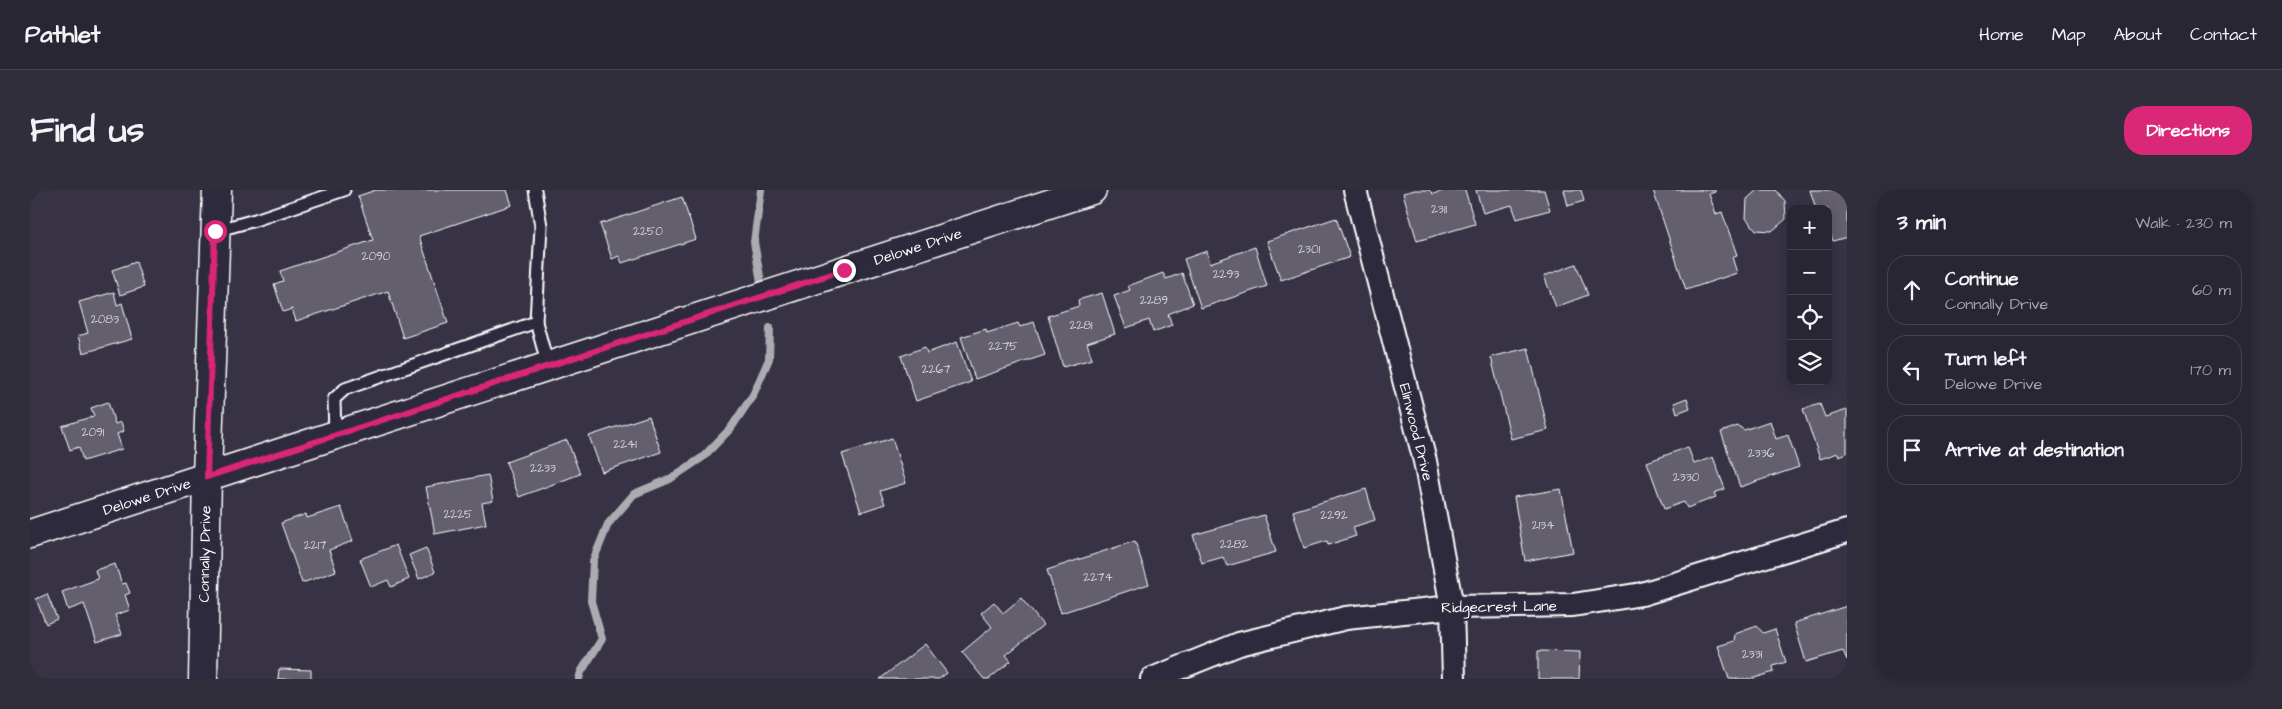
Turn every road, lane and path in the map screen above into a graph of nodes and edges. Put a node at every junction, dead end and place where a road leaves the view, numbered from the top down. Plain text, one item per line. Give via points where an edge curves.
1 (217, 190) edge
2 (344, 190) edge
3 (535, 190) edge
4 (1092, 190) edge
5 (1355, 190) edge
6 (215, 231) junction
7 (536, 322) junction
8 (548, 366) junction
9 (335, 436) junction
10 (207, 477) junction
11 (1847, 531) edge
12 (30, 534) edge
13 (1452, 607) junction
14 (203, 679) edge
15 (1152, 679) edge
16 (1454, 679) edge

1 - 6 street, Connally Drive
2 - 6 lane
3 - 7 lane via 541,226
4 - 8 street, Delowe Drive
5 - 13 street, Elinwood Drive via 1425,461
6 - 10 street, Connally Drive
7 - 8 lane
7 - 9 lane via 345,389 334,399
8 - 9 street, Delowe Drive
9 - 10 street, Delowe Drive
10 - 12 street, Delowe Drive
10 - 14 street, Connally Drive
11 - 13 street, Ridgecrest Lane via 1642,594 1573,605
13 - 15 street, Ridgecrest Lane via 1346,618 1239,644
13 - 16 street, Elinwood Drive

